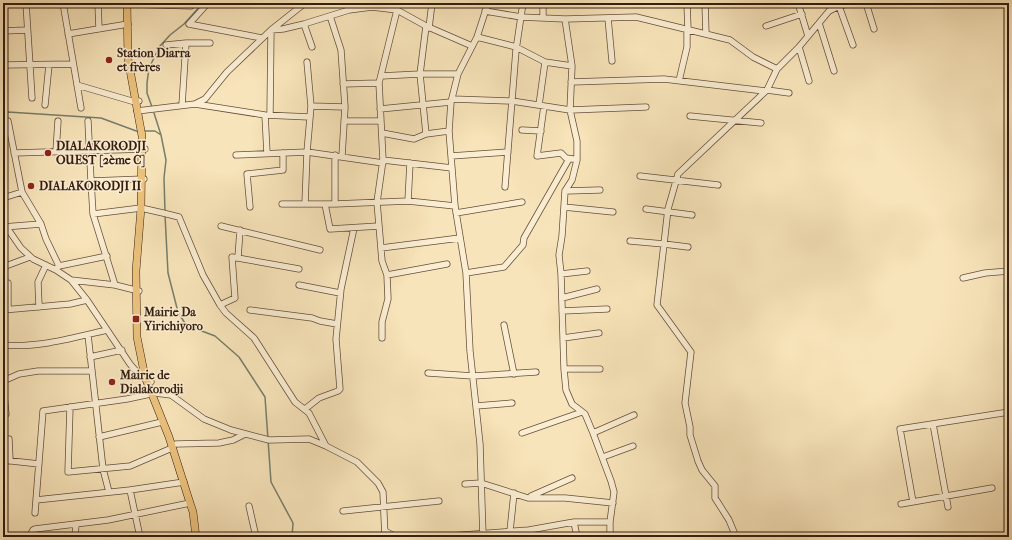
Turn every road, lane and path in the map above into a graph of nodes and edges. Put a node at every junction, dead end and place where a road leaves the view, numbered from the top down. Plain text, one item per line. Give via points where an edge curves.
1 (26, 3) edge
2 (63, 3) edge
3 (98, 3) edge
4 (208, 3) edge
5 (305, 3) edge
6 (432, 3) edge
7 (488, 3) edge
8 (522, 3) edge
9 (543, 3) edge
10 (687, 3) edge
11 (705, 3) edge
12 (798, 3) edge
13 (851, 3) edge
14 (866, 3) edge
15 (129, 4) edge
16 (191, 6) dead end
17 (839, 6) junction
18 (397, 10) junction
19 (485, 11) junction
20 (802, 14) junction
21 (330, 16) junction
22 (521, 16) junction
23 (543, 18) junction
24 (608, 18) junction
25 (565, 19) junction
26 (819, 23) junction
27 (128, 24) junction
28 (304, 24) junction
29 (766, 26) dead end
30 (428, 27) junction
31 (99, 29) junction
32 (687, 29) junction
33 (874, 29) dead end
34 (28, 30) junction
35 (271, 30) junction
36 (3, 31) edge
37 (68, 34) junction
38 (706, 34) junction
39 (808, 36) junction
40 (477, 37) junction
41 (262, 38) junction
42 (186, 43) junction
43 (210, 43) dead end
44 (166, 45) dead end
45 (853, 45) dead end
46 (472, 46) junction
47 (312, 47) dead end
48 (516, 47) junction
49 (798, 47) junction
50 (307, 62) dead end
51 (545, 62) junction
52 (612, 62) dead end
53 (73, 64) junction
54 (3, 65) edge
55 (30, 65) junction
56 (49, 65) junction
57 (572, 66) junction
58 (777, 69) junction
59 (834, 71) dead end
60 (420, 74) junction
61 (458, 74) junction
62 (381, 76) junction
63 (679, 81) junction
64 (808, 81) dead end
65 (571, 82) junction
66 (379, 83) junction
67 (343, 84) junction
68 (77, 85) junction
69 (766, 90) junction
70 (789, 93) dead end
71 (32, 98) dead end
72 (452, 101) junction
73 (512, 101) junction
74 (137, 102) junction
75 (195, 104) junction
76 (45, 105) dead end
77 (182, 105) junction
78 (423, 105) junction
79 (542, 105) junction
80 (311, 106) junction
81 (344, 107) junction
82 (646, 107) dead end
83 (81, 108) dead end
84 (380, 109) junction
85 (139, 110) junction
86 (570, 110) junction
87 (267, 115) junction
88 (690, 116) dead end
89 (310, 117) junction
90 (88, 120) dead end
91 (8, 121) dead end
92 (58, 121) dead end
93 (344, 121) junction
94 (381, 121) junction
95 (734, 121) junction
96 (761, 123) dead end
97 (450, 130) junction
98 (522, 130) dead end
99 (541, 131) junction
100 (382, 133) junction
101 (426, 134) junction
102 (144, 149) junction
103 (89, 150) junction
104 (56, 152) junction
105 (307, 152) junction
106 (508, 152) junction
107 (14, 153) junction
108 (267, 153) junction
109 (283, 153) junction
110 (236, 155) dead end
111 (335, 155) junction
112 (342, 156) junction
113 (451, 156) junction
114 (569, 159) junction
115 (577, 160) junction
116 (383, 161) junction
117 (410, 163) junction
118 (452, 168) junction
119 (640, 176) dead end
120 (143, 179) junction
121 (676, 180) junction
122 (90, 182) junction
123 (718, 185) dead end
124 (505, 187) dead end
125 (600, 190) dead end
126 (565, 191) junction
127 (22, 192) junction
128 (3, 198) edge
129 (408, 201) junction
130 (377, 202) junction
131 (522, 202) dead end
132 (282, 204) dead end
133 (305, 204) junction
134 (325, 204) junction
135 (335, 204) junction
136 (455, 206) junction
137 (564, 207) junction
138 (250, 208) dead end
139 (142, 209) junction
140 (646, 209) dead end
141 (613, 212) dead end
142 (668, 212) junction
143 (456, 213) junction
144 (94, 214) junction
145 (692, 215) dead end
146 (41, 224) junction
147 (4, 225) edge
148 (222, 226) dead end
149 (379, 226) junction
150 (354, 228) junction
151 (240, 230) junction
152 (460, 238) junction
153 (630, 241) dead end
154 (664, 244) junction
155 (688, 247) dead end
156 (381, 248) junction
157 (320, 250) dead end
158 (107, 256) junction
159 (30, 257) junction
160 (238, 258) junction
161 (447, 264) dead end
162 (3, 266) edge
163 (46, 266) junction
164 (58, 268) junction
165 (300, 269) dead end
166 (1009, 270) edge
167 (587, 271) dead end
168 (466, 273) junction
169 (561, 274) junction
170 (387, 275) junction
171 (963, 278) dead end
172 (71, 280) junction
173 (8, 283) dead end
174 (115, 285) junction
175 (300, 285) dead end
176 (138, 290) junction
177 (598, 290) dead end
178 (340, 293) junction
179 (562, 298) junction
180 (87, 300) junction
181 (220, 305) junction
182 (39, 306) junction
183 (6, 309) edge
184 (606, 309) dead end
185 (250, 310) dead end
186 (562, 311) junction
187 (337, 324) junction
188 (504, 325) dead end
189 (107, 330) junction
190 (599, 333) dead end
191 (88, 334) junction
192 (382, 338) dead end
193 (563, 338) junction
194 (3, 345) edge
195 (122, 350) junction
196 (90, 357) junction
197 (564, 369) junction
198 (600, 369) dead end
199 (92, 371) junction
200 (536, 372) dead end
201 (428, 373) dead end
202 (514, 374) junction
203 (473, 376) junction
204 (145, 377) junction
205 (3, 381) edge
206 (152, 382) junction
207 (3, 385) edge
208 (154, 393) junction
209 (512, 403) dead end
210 (96, 404) junction
211 (476, 406) junction
212 (70, 407) junction
213 (305, 409) junction
214 (582, 412) junction
215 (1009, 412) edge
216 (6, 414) dead end
217 (634, 415) dead end
218 (162, 422) junction
219 (933, 424) junction
220 (593, 432) junction
221 (522, 433) dead end
222 (245, 434) junction
223 (99, 437) junction
224 (9, 439) dead end
225 (174, 446) junction
226 (326, 446) junction
227 (633, 446) dead end
228 (603, 458) junction
229 (3, 460) edge
230 (10, 461) junction
231 (39, 464) junction
232 (103, 469) junction
233 (572, 478) dead end
234 (184, 482) junction
235 (481, 483) junction
236 (465, 484) dead end
237 (992, 488) dead end
238 (130, 490) junction
239 (109, 492) junction
240 (514, 493) junction
241 (946, 496) junction
242 (528, 498) junction
243 (36, 500) junction
244 (439, 501) dead end
245 (913, 502) junction
246 (190, 503) junction
247 (613, 503) junction
248 (901, 504) dead end
249 (249, 506) dead end
250 (384, 507) junction
251 (948, 507) dead end
252 (343, 511) dead end
253 (35, 513) dead end
254 (135, 515) junction
255 (574, 522) junction
256 (610, 522) junction
257 (76, 524) junction
258 (510, 531) junction
259 (385, 534) edge
260 (483, 535) edge
261 (29, 537) edge
262 (75, 537) edge
263 (140, 537) edge
264 (196, 537) edge
265 (200, 537) edge
266 (256, 537) edge
267 (396, 537) edge
268 (435, 537) edge
269 (577, 537) edge
270 (610, 537) edge
271 (736, 537) edge

1 - 34 street
2 - 37 street
3 - 31 street
4 - 41 street via 189,24
5 - 35 street
6 - 30 street
7 - 19 street
8 - 22 street
9 - 23 street
10 - 32 street
11 - 38 street
12 - 20 street
13 - 17 street
14 - 33 street
15 - 16 street
15 - 27 main road
15 - 74 main road
17 - 26 street
17 - 45 street
18 - 21 street via 372,7
18 - 30 street
18 - 62 street
19 - 22 street
19 - 40 street
20 - 29 street
20 - 39 street
21 - 28 street
21 - 67 street via 341,50
22 - 23 street
22 - 48 street
23 - 25 street
24 - 25 street
24 - 32 street via 636,17
24 - 52 street
25 - 57 street
26 - 39 street
26 - 59 street
27 - 31 street
27 - 74 main road via 128,59
28 - 35 street
28 - 47 street
30 - 46 street
30 - 60 street
31 - 37 street
32 - 38 street
32 - 63 street via 687,47
34 - 36 street
34 - 55 street
35 - 41 street
35 - 87 street
37 - 53 street
38 - 58 street via 730,40 753,57
39 - 49 street
40 - 46 street
40 - 48 street
41 - 75 street via 227,72 205,99
42 - 43 street
42 - 44 street
42 - 77 street
46 - 61 street
48 - 51 street
48 - 73 street
49 - 58 street
49 - 64 street
50 - 80 street
51 - 57 street
51 - 79 street
53 - 56 street
53 - 68 street
54 - 55 street
55 - 56 street
55 - 71 street
56 - 76 street
57 - 65 street
58 - 69 street
60 - 61 street
60 - 62 street
60 - 78 street
61 - 72 street
62 - 66 street
63 - 65 street via 664,79
63 - 69 street
65 - 86 street
66 - 67 street
66 - 84 street
67 - 81 street
68 - 74 street
68 - 83 street
69 - 70 street
69 - 95 street
72 - 73 street
72 - 78 street
72 - 97 street
73 - 79 street
73 - 106 street
74 - 85 main road
75 - 77 street
75 - 87 street
77 - 85 street
78 - 84 street
78 - 101 street
79 - 86 street
79 - 99 street
80 - 81 street
80 - 89 street
81 - 93 street
82 - 86 street
84 - 94 street
85 - 102 main road
86 - 115 street
87 - 89 street
87 - 108 street
88 - 95 street
89 - 105 street
90 - 103 street
91 - 107 street
92 - 104 street
93 - 94 street
93 - 112 street
94 - 100 street
95 - 96 street
95 - 121 street via 678,174
97 - 101 street
97 - 113 street
98 - 99 street
99 - 114 street via 537,156 561,154
100 - 101 street via 414,139
100 - 116 street
102 - 103 street
102 - 120 main road
103 - 104 street
103 - 122 street
104 - 107 street
105 - 109 street
105 - 111 street
105 - 133 street
106 - 113 street
106 - 124 street
107 - 127 street
108 - 109 street
108 - 110 street
109 - 138 street via 283,170 247,174
111 - 112 street
111 - 135 street
112 - 116 street
113 - 118 street
114 - 115 street
114 - 168 street via 523,244 504,267
115 - 126 street via 572,180
116 - 117 street
116 - 130 street
117 - 118 street
117 - 129 street
118 - 136 street
119 - 121 street
120 - 122 street
120 - 139 main road
121 - 123 street
121 - 142 street
122 - 144 street
125 - 126 street
126 - 137 street
127 - 128 street
127 - 146 street
129 - 130 street
129 - 136 street
130 - 135 street
130 - 149 street
131 - 143 street
132 - 133 street
133 - 134 street
134 - 135 street
134 - 150 street via 330,229
136 - 143 street
137 - 141 street
137 - 169 street via 559,255
139 - 144 street
139 - 176 main road
139 - 181 street via 179,217 203,275
140 - 142 street
142 - 145 street
142 - 154 street
143 - 152 street
144 - 158 street
146 - 147 street
146 - 164 street
147 - 159 street
148 - 151 street
149 - 150 street
149 - 156 street
150 - 178 street
151 - 157 street
151 - 160 street
152 - 156 street
152 - 168 street
153 - 154 street
154 - 155 street
154 - 271 street via 657,305 691,352 685,403 690,435 702,470 715,486 716,498
156 - 170 street
158 - 164 street
158 - 174 street
159 - 162 street
159 - 163 street
160 - 165 street
160 - 181 street via 232,257 235,298
161 - 170 street
163 - 164 street
163 - 182 street via 38,282
164 - 172 street
166 - 171 street
167 - 169 street
168 - 203 street
169 - 179 street
170 - 192 street via 388,299 382,322
172 - 174 street
172 - 180 street
173 - 183 street
174 - 176 street
175 - 178 street
176 - 204 main road via 138,337
176 - 206 main road via 141,339
177 - 179 street
178 - 187 street
179 - 186 street
180 - 182 street
180 - 189 street
181 - 213 street via 254,338 295,402
182 - 183 street
184 - 186 street
185 - 187 street
186 - 193 street
187 - 213 street via 340,389 319,398
188 - 202 street
189 - 191 street
189 - 195 street
190 - 193 street
191 - 194 street via 20,347
191 - 196 street
193 - 197 street
195 - 196 street
195 - 204 street via 130,364
196 - 199 street
197 - 198 street
197 - 214 street via 566,390 572,404
199 - 205 street via 38,371 19,374
199 - 210 street
200 - 202 street
201 - 203 street
202 - 203 street
203 - 211 street
204 - 206 street
204 - 208 main road
206 - 208 main road
207 - 216 street
208 - 210 street
208 - 218 main road
208 - 222 street via 171,395 204,418
208 - 225 main road
209 - 211 street
210 - 212 street
210 - 223 street
211 - 235 street
212 - 231 street via 43,411
212 - 232 street via 68,472
213 - 226 street
214 - 220 street
214 - 221 street
215 - 219 street
217 - 220 street
218 - 223 street
218 - 225 main road
219 - 241 street
219 - 245 street via 900,429
220 - 228 street
222 - 225 street via 219,443
222 - 226 street via 269,440 308,439
223 - 232 street
224 - 230 street
225 - 232 street via 130,466
225 - 234 main road
225 - 265 main road via 197,511
226 - 250 street via 357,462 370,474 383,492
227 - 228 street
228 - 247 street via 614,492
229 - 230 street
230 - 231 street
231 - 243 street
232 - 239 street
233 - 242 street
234 - 238 street
234 - 246 main road
235 - 236 street
235 - 240 street
235 - 260 street
237 - 241 street
238 - 239 street
238 - 254 street
239 - 243 street
240 - 242 street
240 - 258 street
241 - 245 street
241 - 251 street
242 - 247 street via 565,498
243 - 253 street
244 - 250 street
245 - 248 street
246 - 254 street
246 - 264 main road
247 - 256 street
249 - 266 street
250 - 252 street
250 - 259 street
254 - 257 street
254 - 263 street
255 - 256 street
255 - 258 street
255 - 269 street
256 - 270 street
257 - 261 street via 36,529
257 - 262 street
258 - 260 street
259 - 267 street
260 - 268 street

